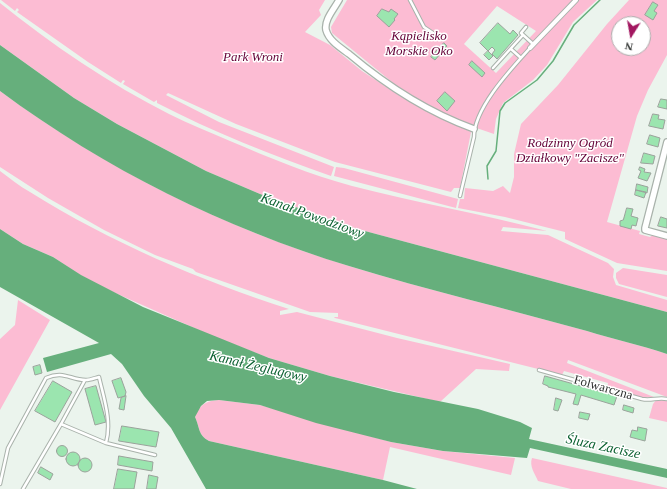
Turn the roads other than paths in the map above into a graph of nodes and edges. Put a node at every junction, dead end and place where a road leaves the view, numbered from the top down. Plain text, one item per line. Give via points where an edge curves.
1 (339, 0) edge
2 (410, 0) edge
3 (576, 0) edge
4 (526, 27) dead end
5 (523, 35) junction
6 (442, 39) dead end
7 (531, 46) junction
8 (511, 49) junction
9 (521, 58) junction
10 (493, 68) dead end
11 (474, 129) junction
12 (667, 142) edge
13 (460, 196) dead end
14 (667, 236) edge
15 (539, 370) dead end
16 (86, 380) junction
17 (667, 398) edge
18 (60, 424) junction
19 (106, 443) junction
20 (155, 454) dead end
21 (0, 484) edge
22 (24, 489) edge

1 - 11 street via 326,25 332,40 371,74 402,94 427,109
2 - 6 lane via 424,27
3 - 7 street
4 - 5 lane via 520,33
5 - 7 lane
5 - 8 lane
7 - 9 lane
8 - 9 lane
8 - 10 lane
9 - 11 lane via 502,79
11 - 13 lane
12 - 14 street via 646,222 646,230
15 - 17 lane, Folwarczna via 642,399
16 - 18 lane
16 - 19 lane via 99,377 106,405
16 - 21 lane via 64,374 46,378 8,448
18 - 19 lane
18 - 22 lane
19 - 20 lane

